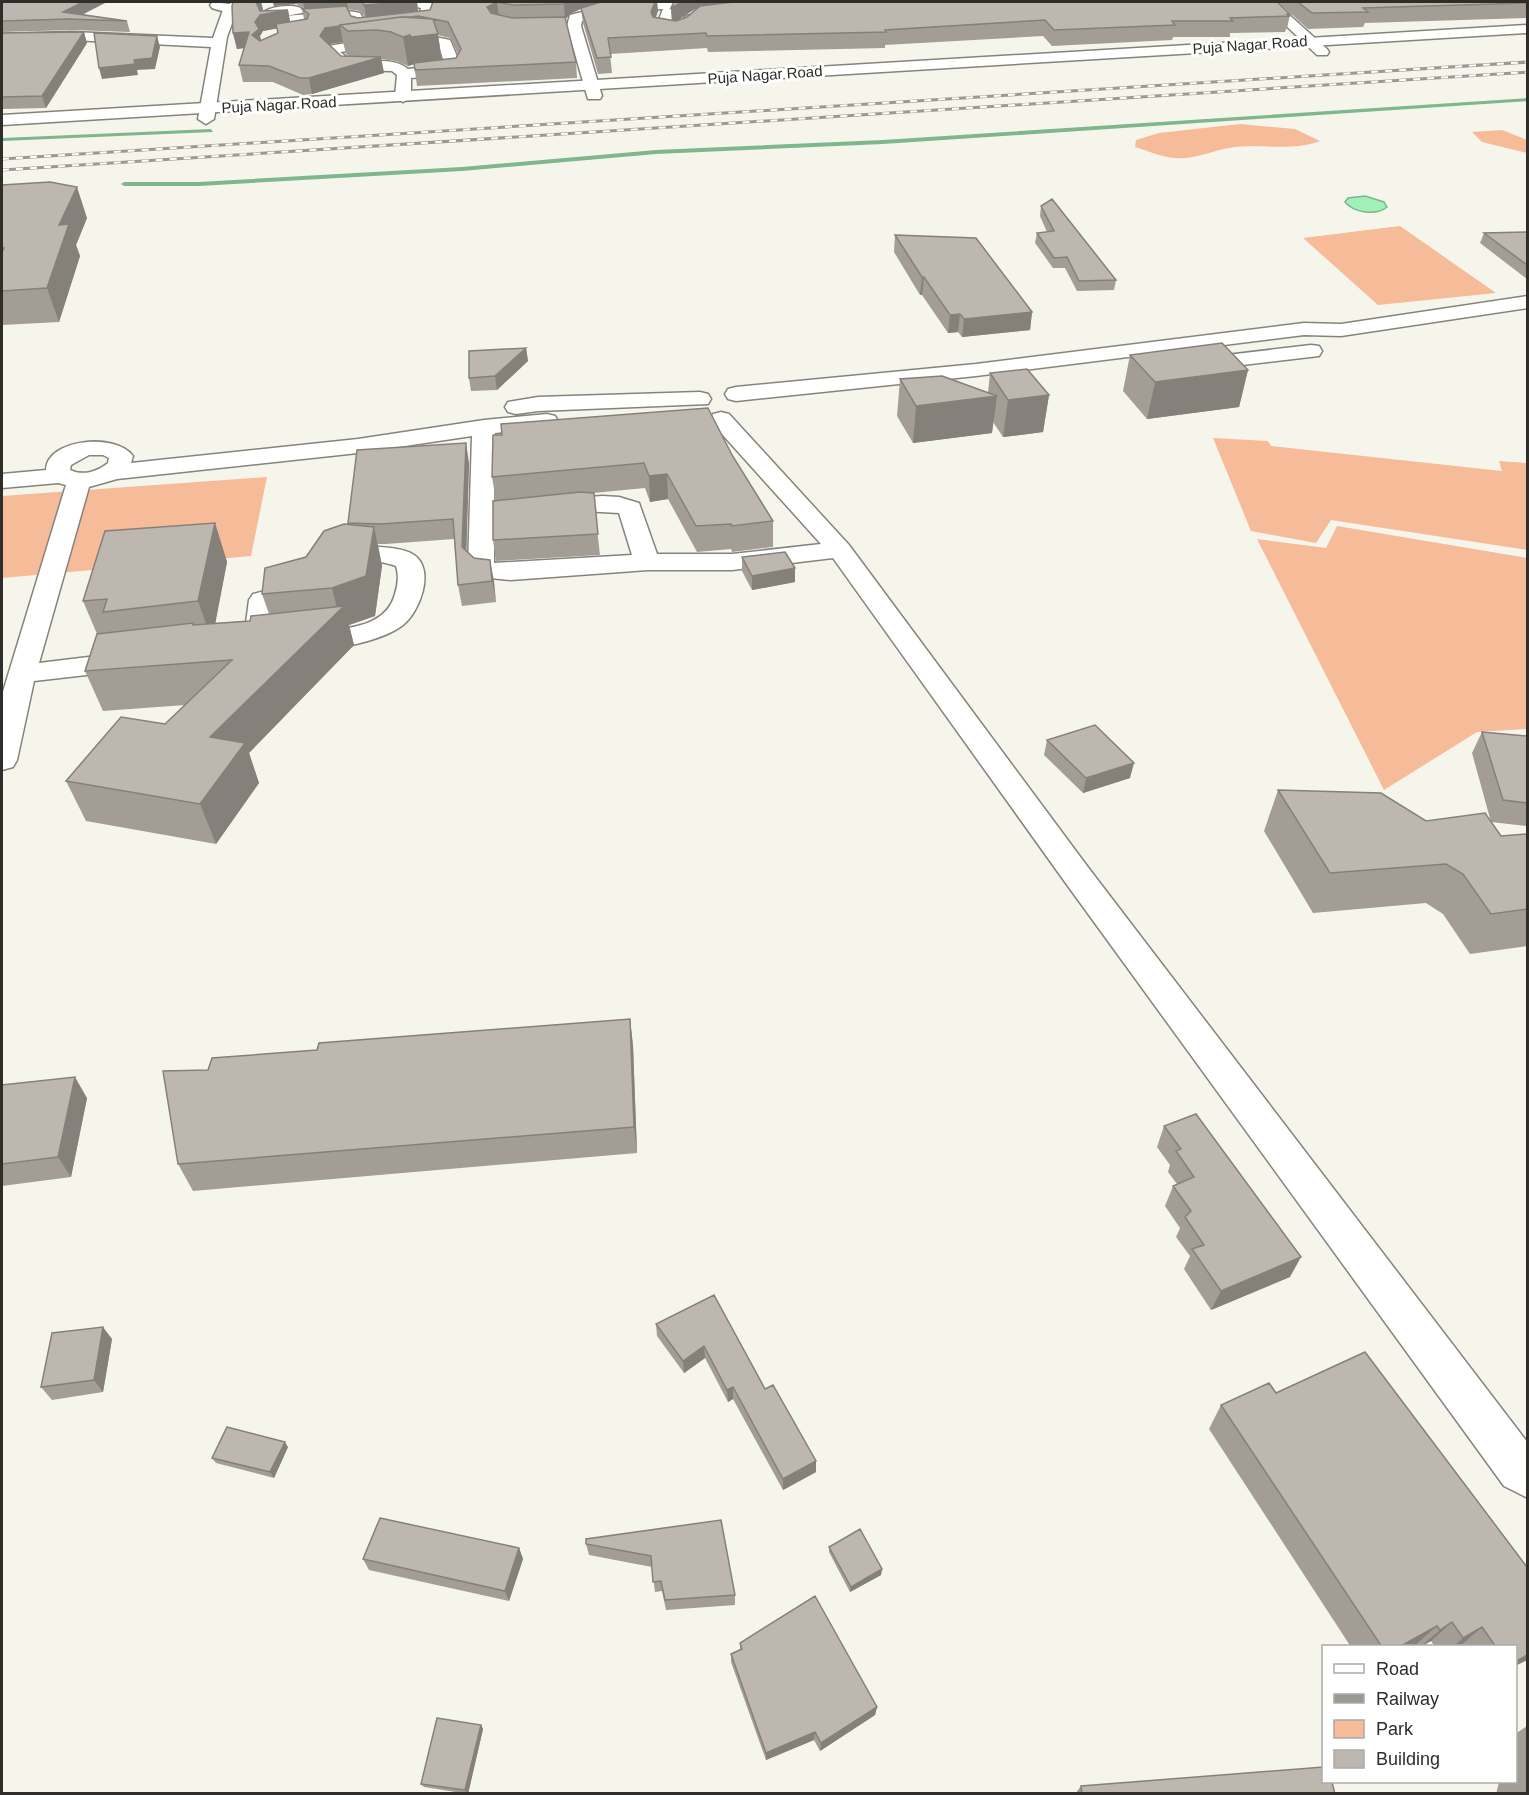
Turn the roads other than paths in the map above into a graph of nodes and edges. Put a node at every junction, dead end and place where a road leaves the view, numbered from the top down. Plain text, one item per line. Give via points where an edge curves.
1 (413, 2) edge
2 (1268, 2) edge
3 (238, 3) edge
4 (296, 10) edge
5 (702, 14) edge
6 (1527, 29) edge
7 (268, 37) edge
8 (2, 38) edge
9 (1527, 40) edge
10 (219, 43) junction
11 (1316, 46) junction
12 (402, 71) junction
13 (593, 91) junction
14 (403, 97) junction
15 (207, 114) junction
16 (2, 120) edge
17 (2, 130) edge
18 (1527, 302) edge
19 (1341, 330) junction
20 (1231, 337) junction
21 (1248, 358) junction
22 (1172, 368) edge
23 (982, 380) junction
24 (1034, 384) edge
25 (909, 398) edge
26 (721, 408) junction
27 (810, 408) dead end
28 (484, 427) junction
29 (358, 436) junction
30 (2, 461) edge
31 (69, 471) junction
32 (2, 481) edge
33 (482, 514) junction
34 (840, 550) junction
35 (648, 562) junction
36 (247, 648) joint
37 (158, 658) edge
38 (22, 674) junction
39 (2, 760) edge
40 (1527, 1475) edge

1 - 4 street via 428,9 425,22 361,27 353,15
2 - 11 street
3 - 10 street
4 - 7 street via 304,30
5 - 13 street via 693,16 683,29 667,30 661,28 670,5 618,7 579,16 568,26
6 - 11 street, Puja Nagar Road
8 - 10 street via 72,36
9 - 11 street, Puja Nagar Road
10 - 15 street
11 - 13 street, Puja Nagar Road
12 - 12 street via 403,58 398,56 382,59 378,66 349,67 332,53 340,48 421,39 444,43 453,66
12 - 14 street
13 - 14 street, Puja Nagar Road
13 - 15 street, Puja Nagar Road
14 - 15 street, Puja Nagar Road
15 - 16 street, Puja Nagar Road
15 - 17 street, Puja Nagar Road
18 - 19 street
19 - 20 street via 1304,329
19 - 21 street via 1320,350
20 - 21 street
20 - 23 street
21 - 22 street
23 - 24 street
23 - 25 street
23 - 26 street
26 - 27 street
26 - 28 street
26 - 29 street via 538,404
26 - 34 street
28 - 29 street
28 - 33 street
29 - 31 street via 115,462 112,449 94,448
30 - 31 street
31 - 32 street
31 - 38 street
33 - 35 street via 625,505 630,508
33 - 35 street via 481,567 488,571
34 - 35 street via 732,562
34 - 40 street via 1076,874
36 - 36 street via 361,634 381,627 408,603 412,570 406,561 380,554 325,560 307,588 262,600
37 - 38 street
38 - 39 street

